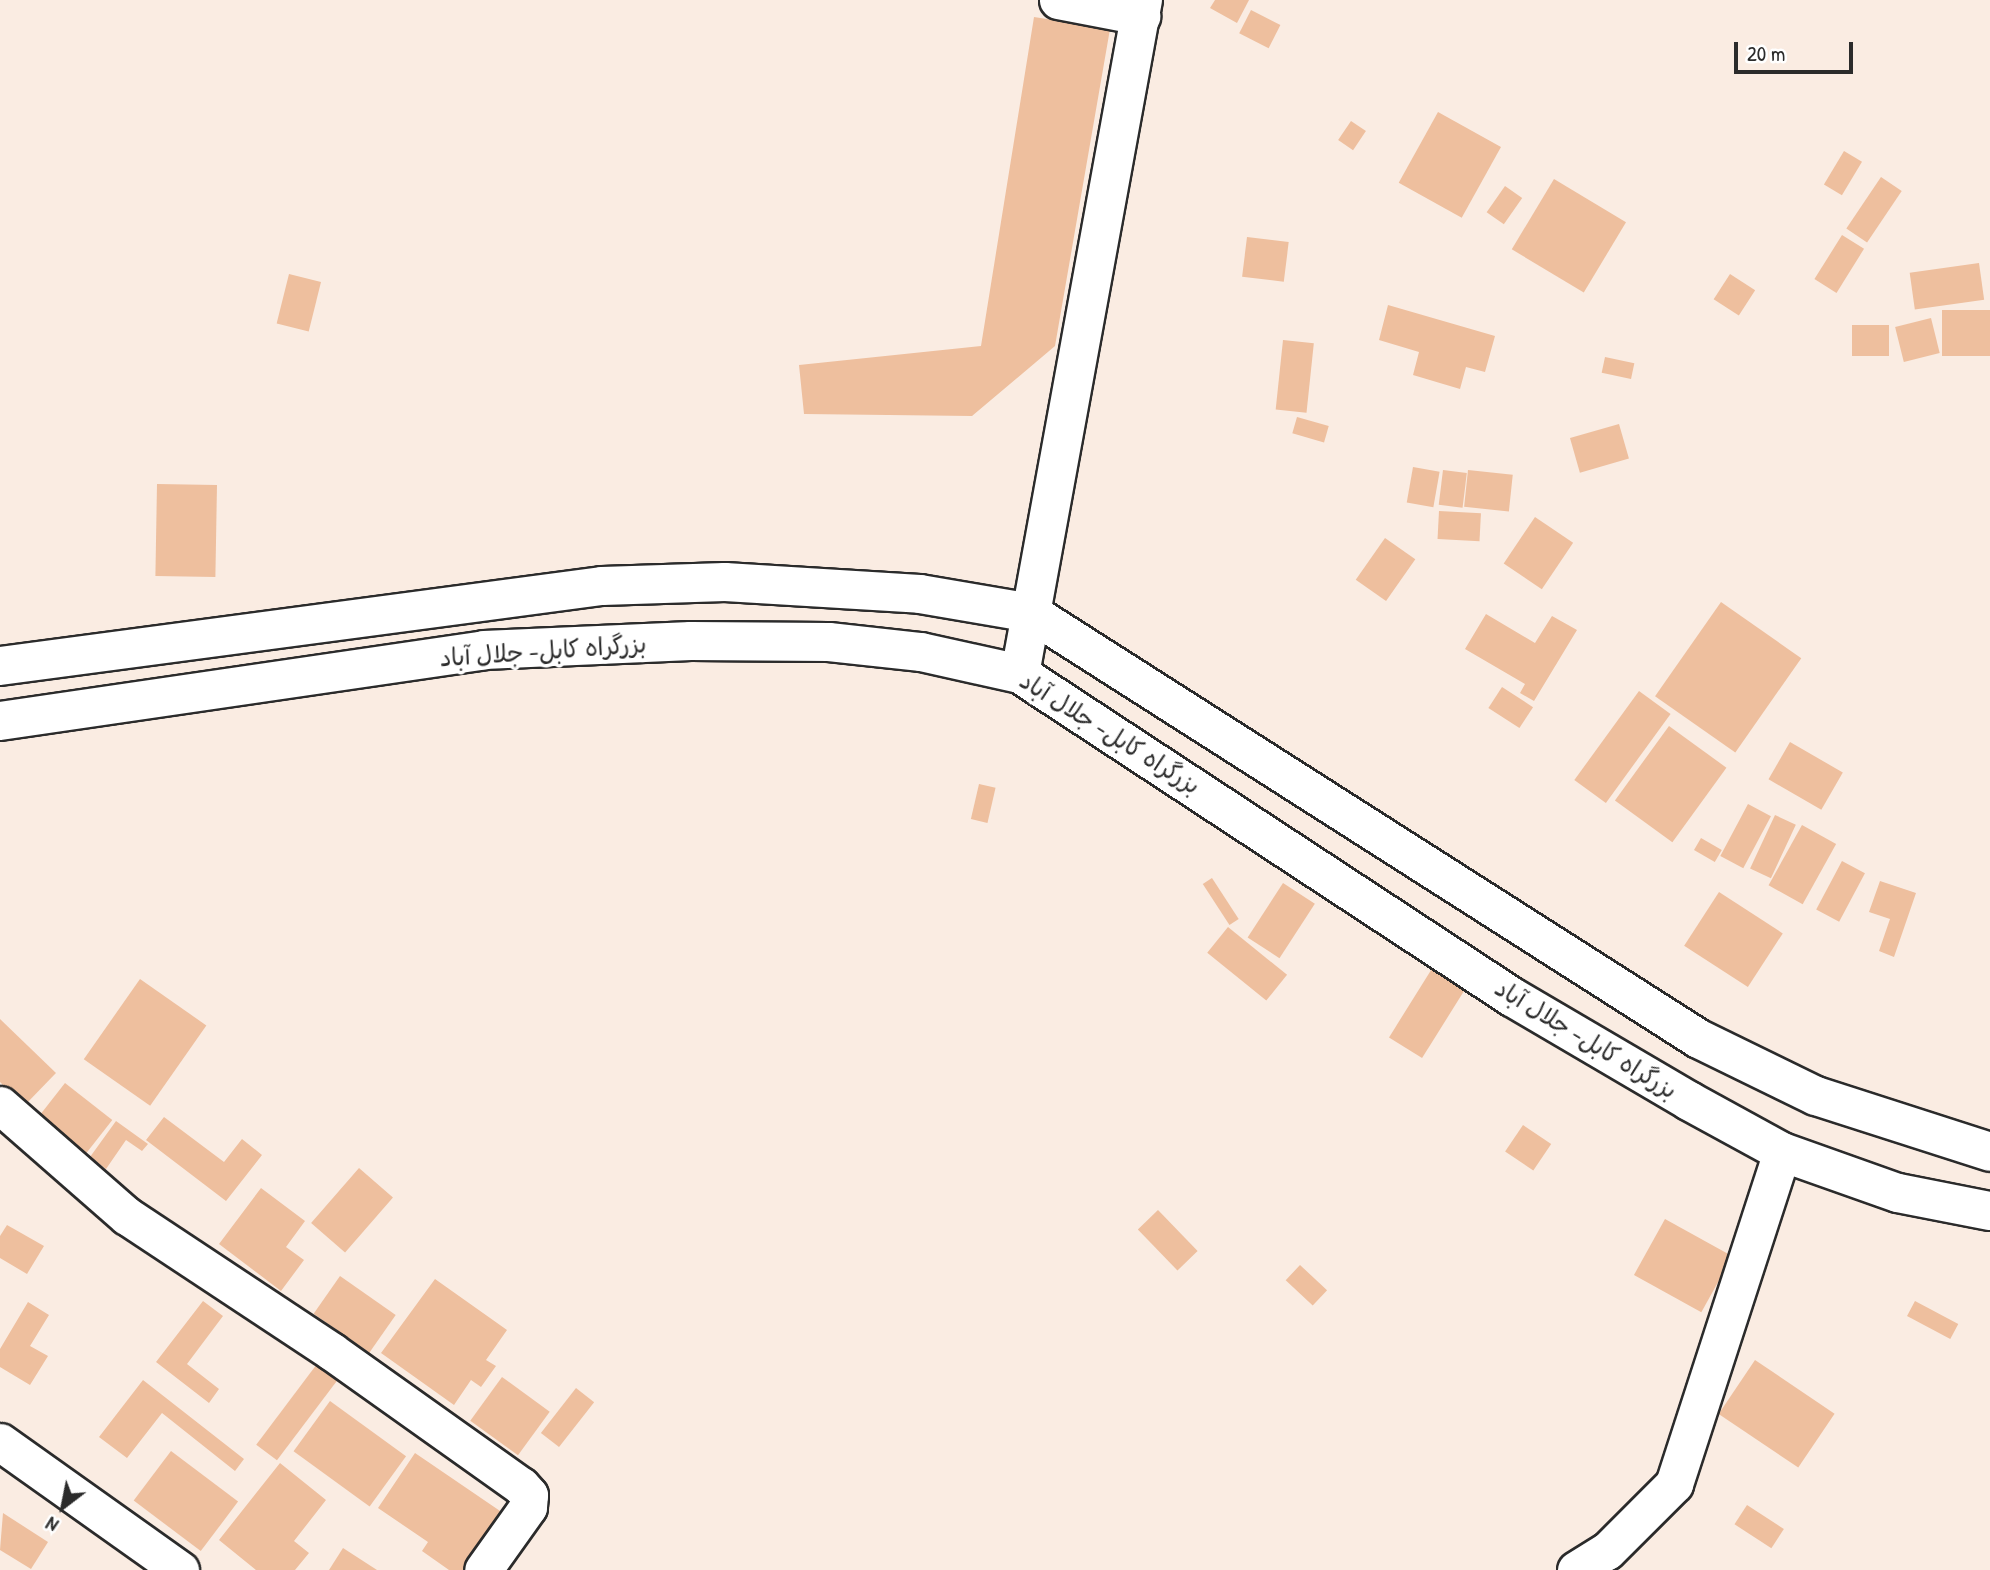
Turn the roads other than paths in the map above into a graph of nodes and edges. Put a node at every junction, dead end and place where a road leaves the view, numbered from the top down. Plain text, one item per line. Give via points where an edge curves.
1 (1058, 0) edge
2 (1142, 8) edge
3 (1031, 613) junction
4 (0, 666) edge
5 (1020, 674) junction
6 (0, 721) edge
7 (0, 1105) edge
8 (1782, 1152) junction
9 (1990, 1152) edge
10 (1990, 1211) edge
11 (1, 1446) edge
12 (180, 1570) edge
13 (482, 1570) edge
14 (1576, 1570) edge

1 - 2 street
2 - 3 main road
3 - 4 main road, بزرگراه کابل- جلال آباد via 906,593 725,582 602,586
3 - 5 main road
3 - 9 main road, بزرگراه کابل- جلال آباد via 1699,1039 1816,1096
5 - 6 main road, بزرگراه کابل- جلال آباد via 921,652 830,642 691,641 498,649
5 - 8 main road, بزرگراه کابل- جلال آباد via 1512,997
7 - 13 street via 127,1216 331,1351 521,1486 529,1495 528,1507
8 - 10 main road, بزرگراه کابل- جلال آباد via 1898,1193
8 - 14 street via 1674,1484 1607,1551
11 - 12 street

